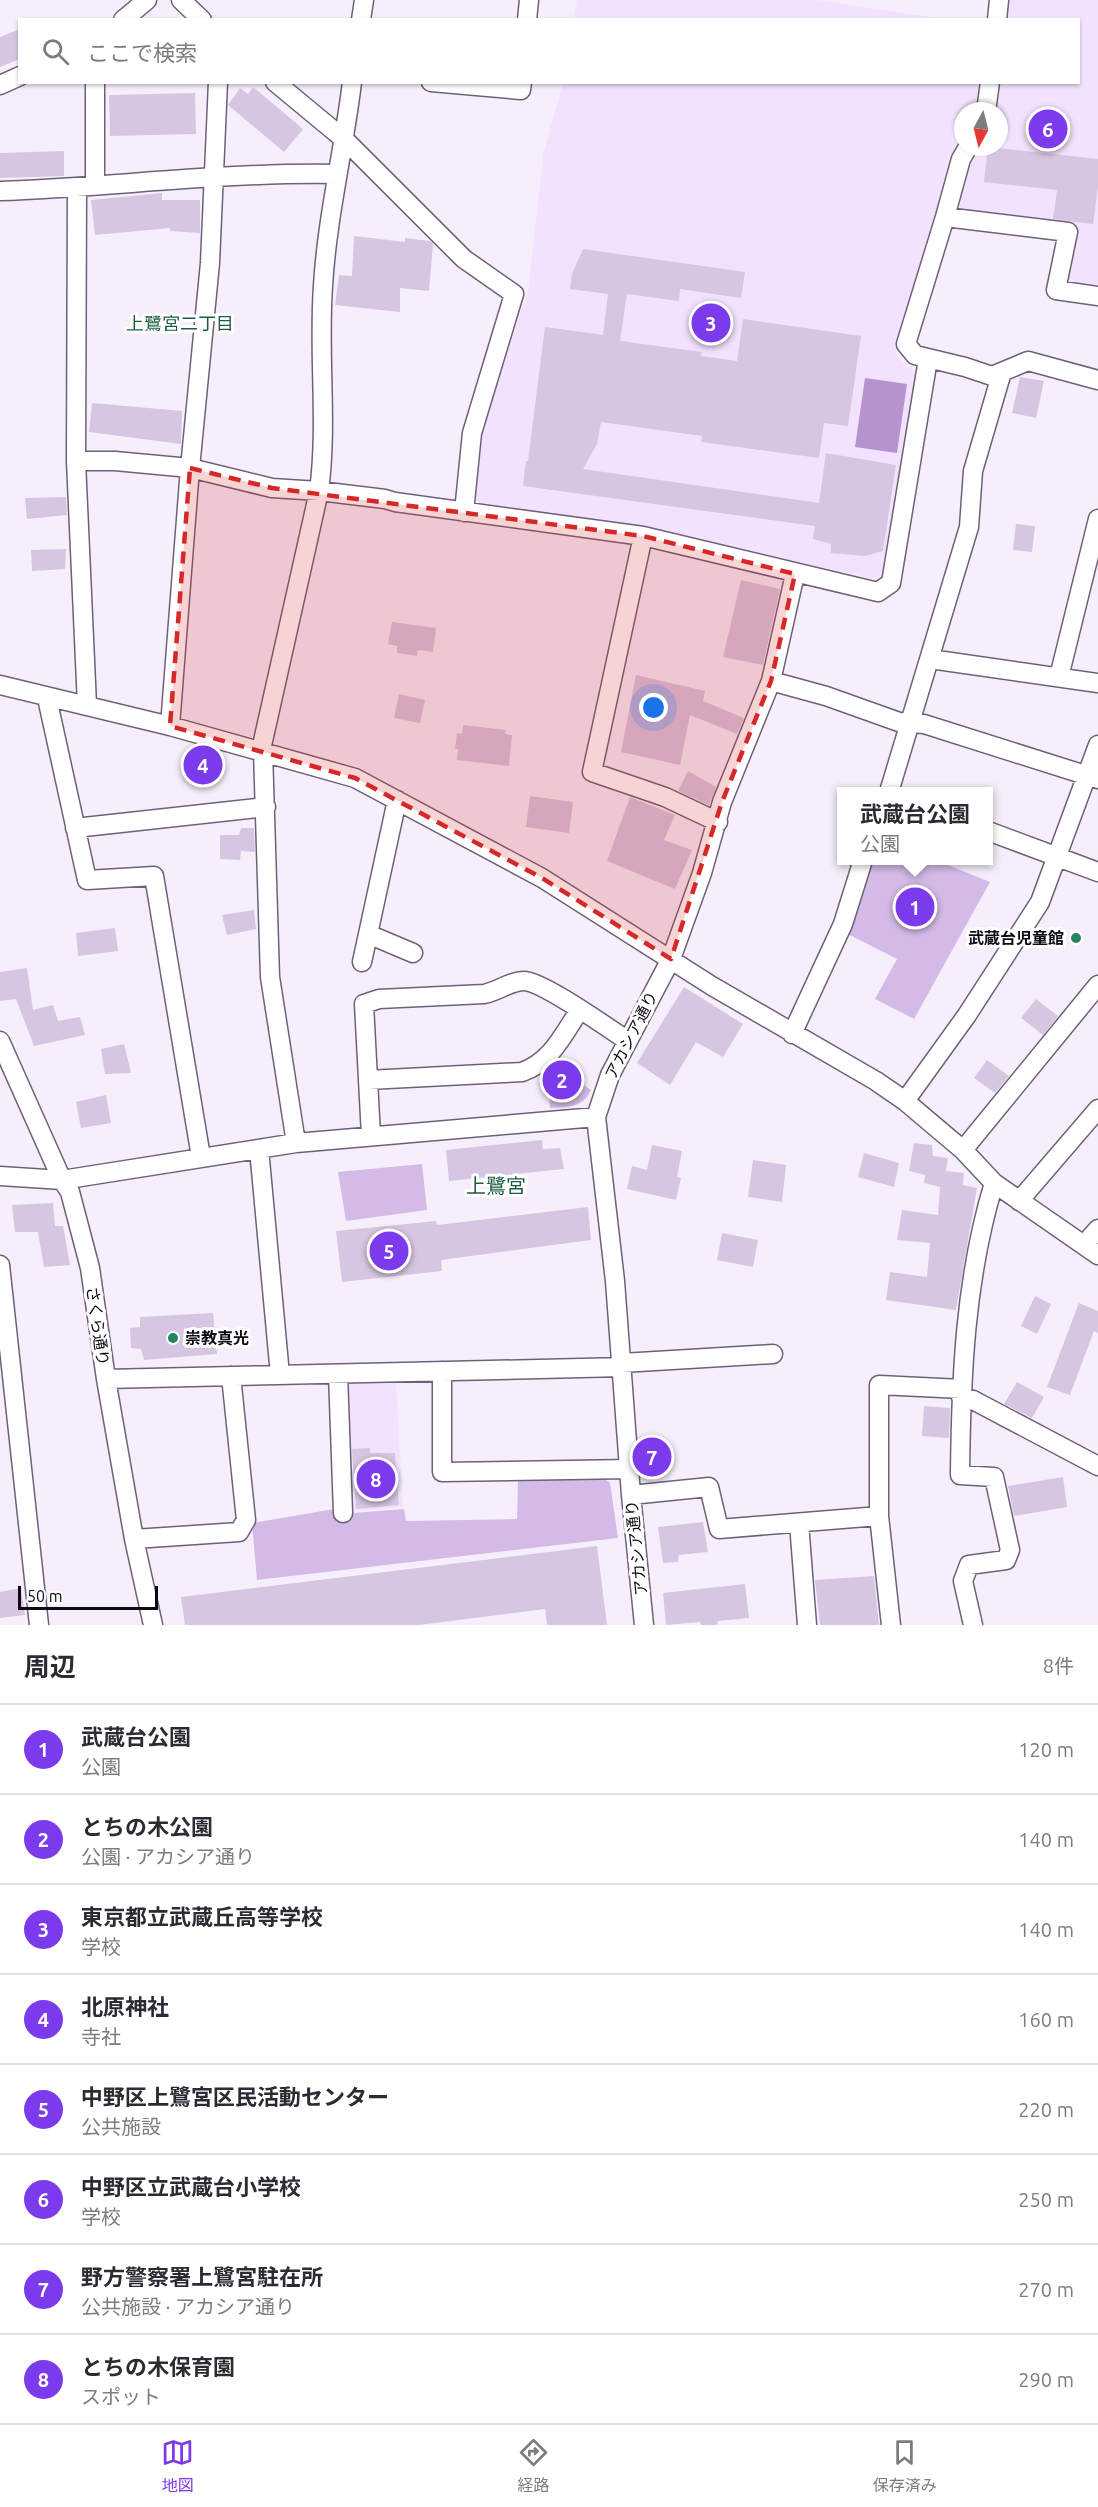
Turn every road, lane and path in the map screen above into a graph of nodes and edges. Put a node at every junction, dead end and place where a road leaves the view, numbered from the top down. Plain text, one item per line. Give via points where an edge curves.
1 (147, 0) edge
2 (181, 0) edge
3 (364, 0) edge
4 (529, 0) edge
5 (999, 0) edge
6 (125, 18) edge
7 (200, 18) edge
8 (361, 18) edge
9 (527, 18) edge
10 (997, 18) edge
11 (18, 77) edge
12 (95, 84) edge
13 (218, 84) edge
14 (277, 84) edge
15 (352, 84) edge
16 (454, 84) edge
17 (522, 84) edge
18 (990, 84) edge
19 (0, 85) edge
20 (988, 102) edge
21 (345, 140) junction
22 (963, 156) edge
23 (337, 174) junction
24 (213, 177) junction
25 (95, 185) junction
26 (77, 188) junction
27 (0, 191) edge
28 (945, 217) junction
29 (1098, 296) edge
30 (928, 359) junction
31 (1002, 372) junction
32 (1098, 380) edge
33 (76, 461) junction
34 (190, 468) junction
35 (319, 491) junction
36 (464, 512) junction
37 (1098, 519) edge
38 (643, 536) junction
39 (795, 574) junction
40 (930, 659) junction
41 (1059, 677) junction
42 (771, 681) junction
43 (1098, 683) edge
44 (0, 685) edge
45 (46, 698) junction
46 (87, 705) junction
47 (910, 723) junction
48 (170, 726) junction
49 (1098, 745) edge
50 (262, 751) junction
51 (1093, 777) edge
52 (891, 787) edge
53 (397, 800) junction
54 (266, 807) junction
55 (717, 822) junction
56 (75, 828) junction
57 (993, 833) edge
58 (1057, 857) junction
59 (862, 865) edge
60 (1098, 872) edge
61 (368, 934) junction
62 (413, 953) dead end
63 (671, 959) junction
64 (362, 962) dead end
65 (1098, 985) edge
66 (579, 1011) junction
67 (792, 1034) junction
68 (0, 1041) edge
69 (628, 1041) junction
70 (368, 1080) junction
71 (905, 1101) junction
72 (1098, 1109) edge
73 (596, 1117) junction
74 (371, 1137) junction
75 (296, 1143) junction
76 (259, 1149) junction
77 (963, 1150) junction
78 (201, 1157) junction
79 (0, 1176) edge
80 (62, 1180) junction
81 (994, 1183) junction
82 (1019, 1201) junction
83 (1098, 1230) edge
84 (1091, 1250) edge
85 (0, 1265) edge
86 (773, 1354) dead end
87 (623, 1365) junction
88 (442, 1371) junction
89 (338, 1374) junction
90 (280, 1375) junction
91 (231, 1376) junction
92 (106, 1379) junction
93 (961, 1393) junction
94 (1098, 1466) edge
95 (629, 1469) junction
96 (631, 1495) junction
97 (343, 1512) dead end
98 (879, 1516) junction
99 (799, 1523) junction
100 (134, 1539) junction
101 (39, 1625) edge
102 (153, 1625) edge
103 (644, 1625) edge
104 (807, 1625) edge
105 (891, 1625) edge
106 (973, 1625) edge

1 - 6 street
2 - 7 street
3 - 8 street
4 - 9 street
5 - 10 street
11 - 19 street
12 - 25 street
13 - 24 street
14 - 21 street
15 - 21 street
16 - 17 street via 521,90
18 - 20 street
21 - 23 street
21 - 36 street via 464,259 514,294 472,433
22 - 28 street
23 - 24 street
23 - 35 street via 323,286 324,454
24 - 25 street
24 - 34 street via 206,318
25 - 26 street
26 - 27 street
26 - 33 street
28 - 29 street via 1068,232 1056,290
28 - 30 street via 906,344 915,355
30 - 31 street via 992,376
30 - 39 street via 891,583 878,592
31 - 32 street via 1028,361
31 - 40 street via 973,471 969,527
33 - 34 street
33 - 46 street
34 - 35 street via 272,488
34 - 48 street
35 - 36 street
35 - 50 street
36 - 38 street
37 - 41 street
38 - 39 street
38 - 55 street via 592,772 664,797
39 - 42 street, アカシア通り
40 - 41 street
40 - 47 street
41 - 43 street
42 - 47 street
42 - 55 street, アカシア通り
44 - 45 street
45 - 46 street
45 - 56 street
46 - 48 street
47 - 51 street via 924,724
47 - 52 street
48 - 50 street
49 - 51 street
50 - 53 street via 355,778
50 - 54 street
51 - 58 street
53 - 61 street
53 - 63 street via 543,878
54 - 56 street
54 - 75 street via 270,976
55 - 63 street, アカシア通り
56 - 78 street via 87,880 154,876
57 - 58 street
58 - 60 street
58 - 71 street via 1040,902 967,1015
59 - 67 street via 843,924
61 - 62 street
61 - 64 street
63 - 67 street
63 - 69 street, アカシア通り
65 - 77 street
66 - 69 street
66 - 70 street via 551,1053 522,1072
66 - 70 street via 534,982 522,981 484,994 379,999 364,1004
67 - 71 street
68 - 80 street, さくら通り
69 - 73 street, アカシア通り via 610,1075
70 - 74 street
71 - 77 street
72 - 82 street
73 - 74 street
73 - 87 street, アカシア通り
74 - 75 street
75 - 76 street
76 - 78 street
76 - 90 street
77 - 81 street
78 - 80 street
79 - 80 street
80 - 92 street, さくら通り via 70,1192 90,1268
81 - 82 street
81 - 93 street via 967,1307
82 - 84 street
83 - 84 street
85 - 101 street
86 - 87 street
87 - 88 street
87 - 95 street, アカシア通り
88 - 89 street
88 - 95 street via 442,1472
89 - 90 street
89 - 97 street
90 - 91 street
91 - 92 street
91 - 100 street via 246,1520 242,1527 239,1532
92 - 100 street, さくら通り
93 - 94 street
93 - 98 street via 879,1385
93 - 106 street via 960,1475 993,1477 1010,1550 1006,1560 969,1565 963,1581
95 - 96 street, アカシア通り
96 - 99 street via 709,1487 719,1529
96 - 103 street, アカシア通り
98 - 99 street
98 - 105 street
99 - 104 street
100 - 102 street, さくら通り

